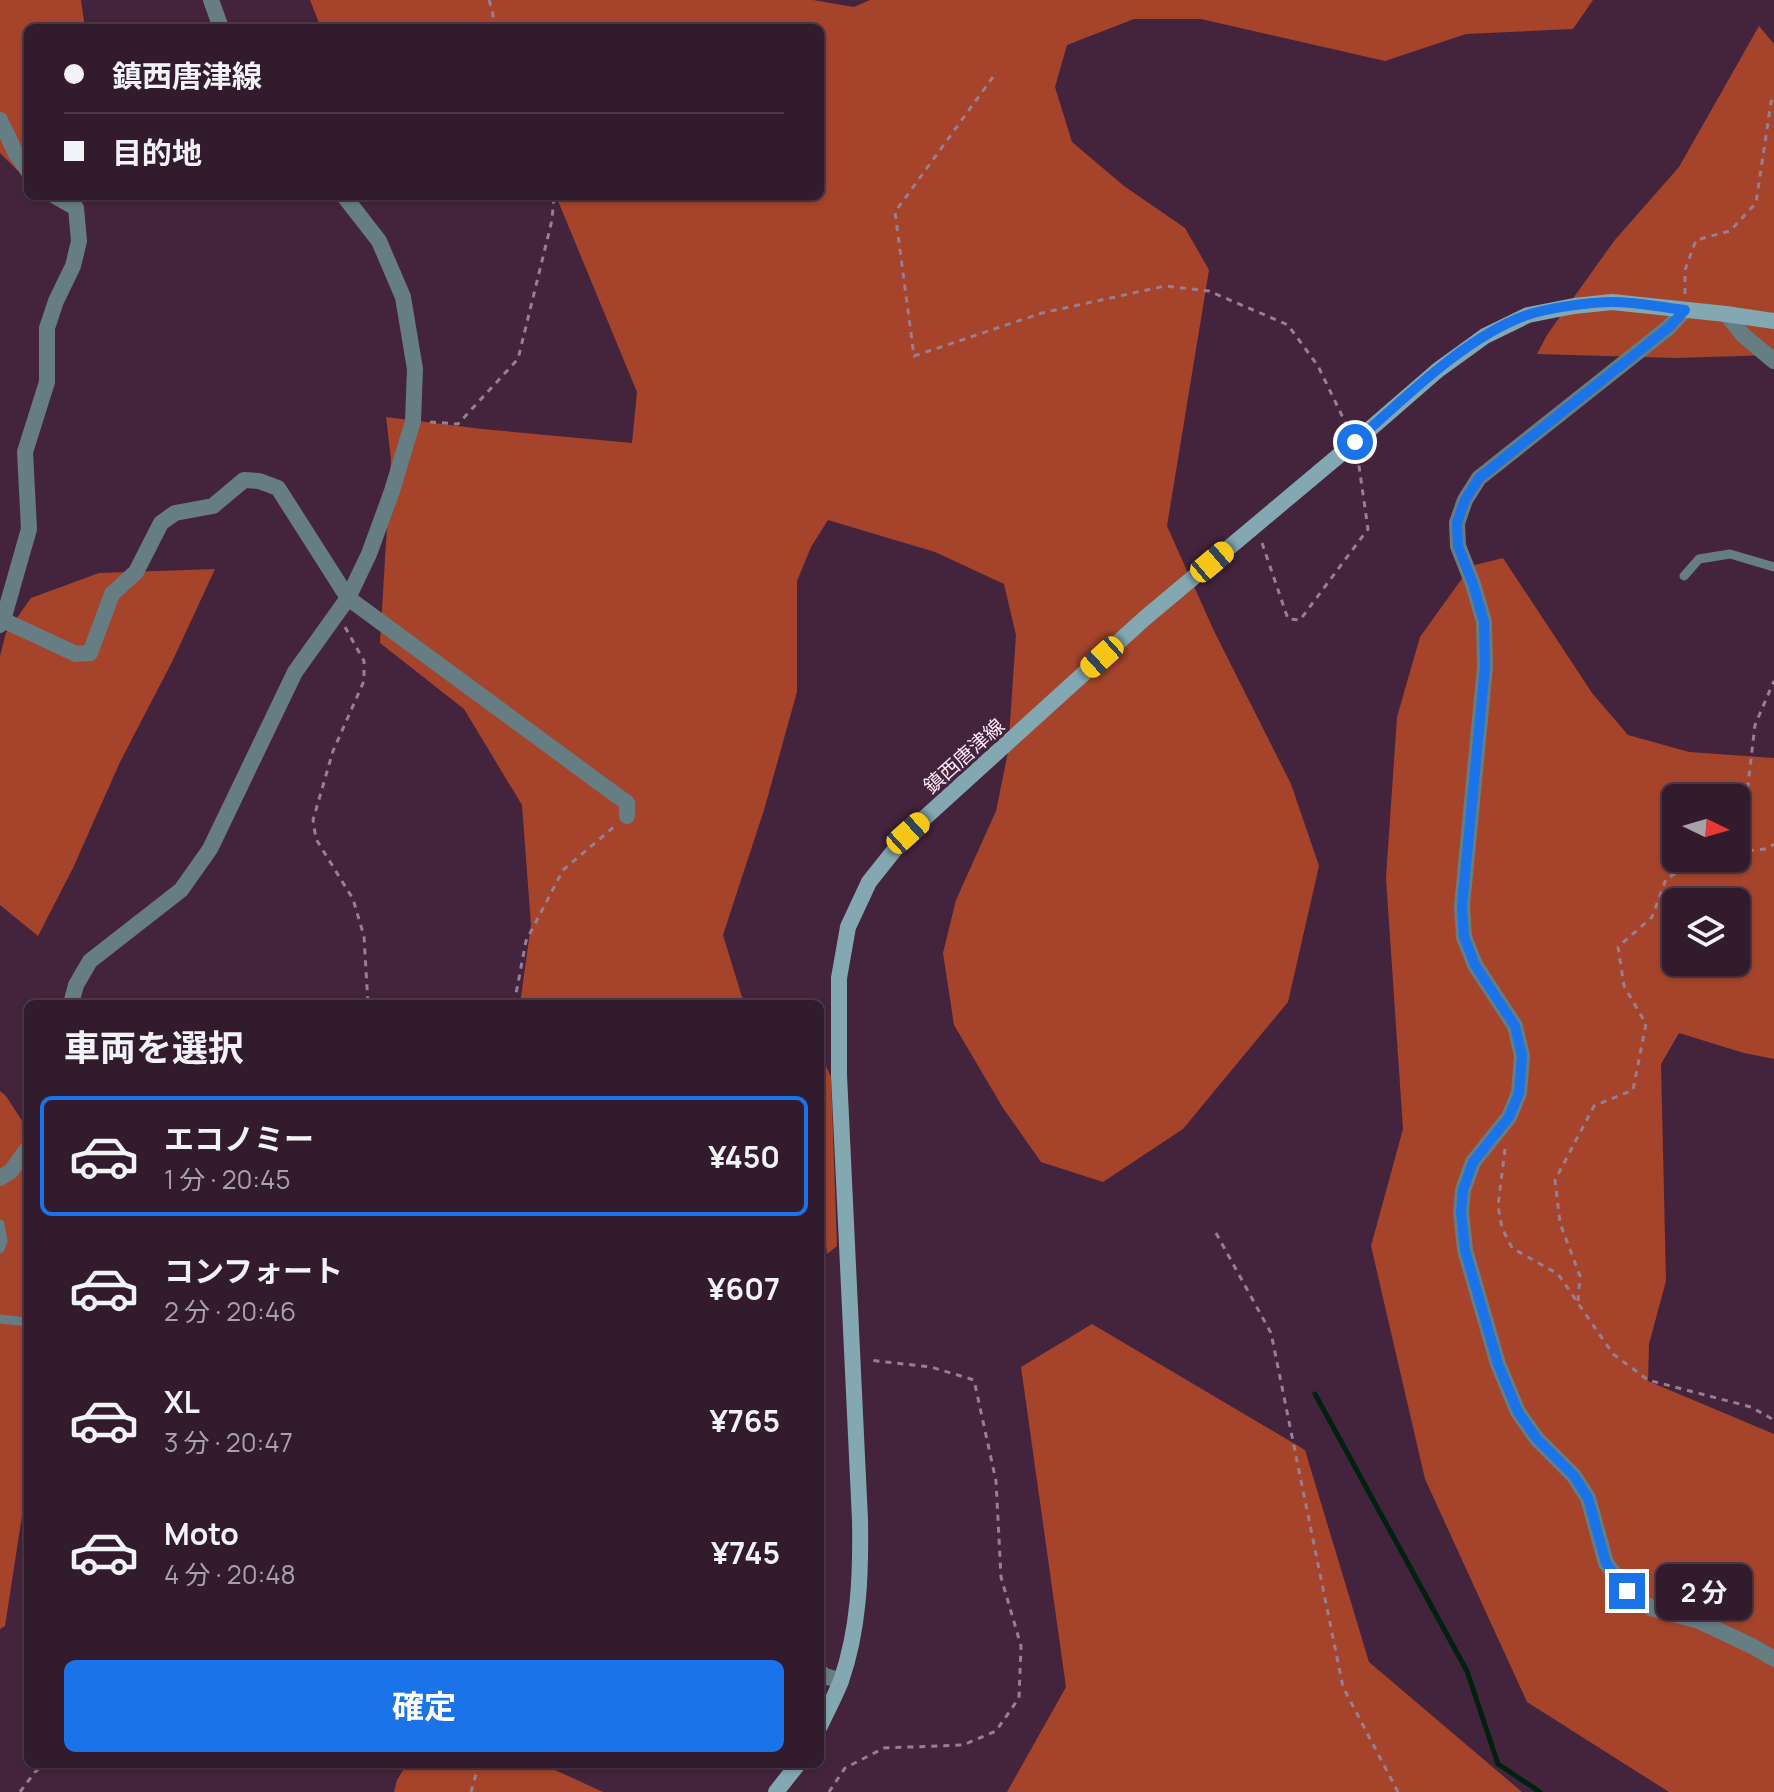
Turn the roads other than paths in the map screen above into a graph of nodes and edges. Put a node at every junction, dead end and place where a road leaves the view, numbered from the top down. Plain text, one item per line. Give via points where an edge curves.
1 (211, 0) edge
2 (220, 24) edge
3 (0, 120) edge
4 (24, 165) edge
5 (62, 200) edge
6 (347, 200) edge
7 (1685, 310) junction
8 (1726, 314) junction
9 (1774, 321) edge
10 (1774, 361) edge
11 (1774, 567) edge
12 (1684, 576) dead end
13 (348, 598) junction
14 (2, 622) edge
15 (627, 816) road end
16 (72, 1000) edge
17 (24, 1153) edge
18 (0, 1178) edge
19 (0, 1224) edge
20 (0, 1249) edge
21 (0, 1319) edge
22 (24, 1322) edge
23 (1774, 1659) edge
24 (824, 1675) edge
25 (841, 1681) junction
26 (824, 1717) edge
27 (795, 1768) edge
28 (776, 1792) edge

1 - 2 street
3 - 4 street
5 - 14 street via 76,208 79,241 47,328 47,382 25,452 29,529
6 - 13 street via 379,241 403,297 415,369 413,421 369,554
7 - 8 main road, 鎮西唐津線
7 - 23 street via 1479,478 1457,523 1458,546 1484,622 1485,667 1462,906 1464,937 1475,965 1515,1026 1522,1056 1519,1093 1509,1117 1473,1162 1461,1212 1465,1250 1498,1364 1518,1412 1588,1498 1606,1563 1627,1591 1651,1608 1699,1621
7 - 25 main road, 鎮西唐津線 via 1612,302 1574,306 1528,315 1485,336 1145,618 908,833 869,882 848,927 839,978 861,1573
8 - 9 main road, 鎮西唐津線
8 - 10 street
11 - 12 lane via 1730,554 1699,559
13 - 14 street via 278,488 244,480 213,506 175,513 161,523 136,572 112,594 90,653 76,654
13 - 15 street via 627,803
13 - 16 street via 295,672 210,849 181,890 90,961
17 - 18 street
19 - 20 lane
21 - 22 lane
24 - 25 street
25 - 26 main road, 鎮西唐津線
27 - 28 main road

